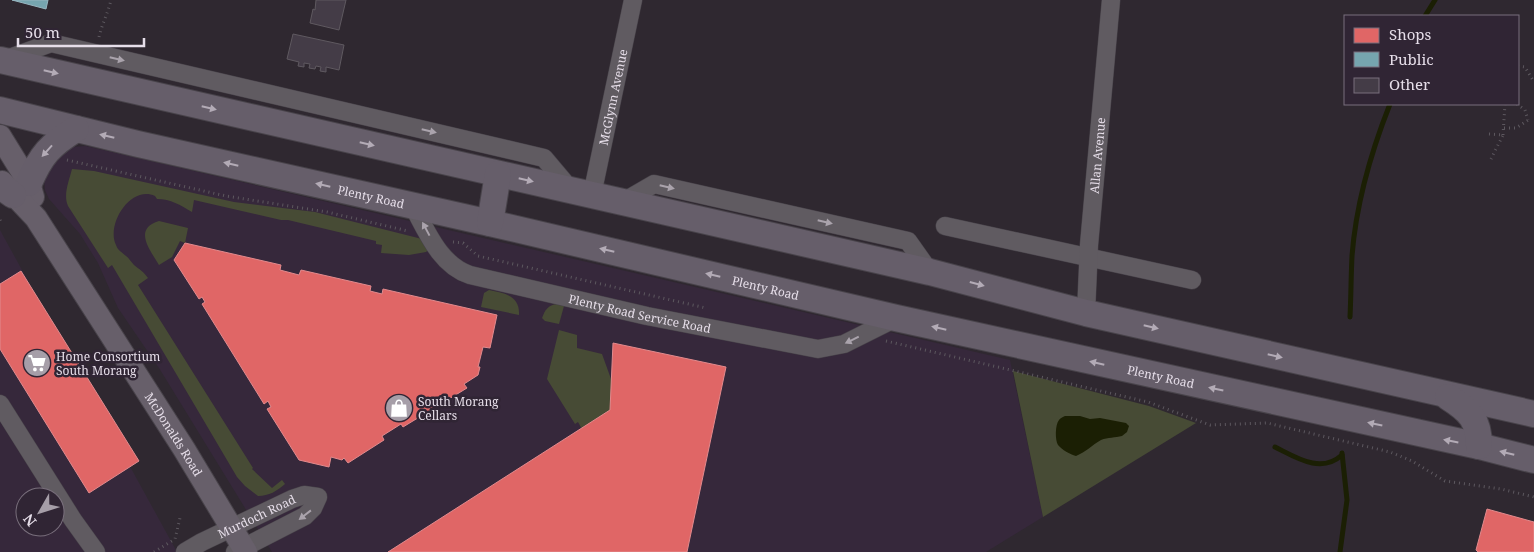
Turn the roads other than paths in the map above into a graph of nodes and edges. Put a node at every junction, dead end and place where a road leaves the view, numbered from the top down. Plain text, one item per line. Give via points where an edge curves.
1 (632, 0) edge
2 (1111, 0) edge
3 (2, 60) edge
4 (287, 98) junction
5 (0, 110) edge
6 (76, 129) junction
7 (327, 135) junction
8 (0, 136) edge
9 (498, 174) junction
10 (10, 186) edge
11 (581, 193) junction
12 (413, 206) junction
13 (490, 223) junction
14 (945, 226) dead end
15 (1089, 258) junction
16 (1192, 280) dead end
17 (1086, 313) junction
18 (896, 318) junction
19 (1443, 394) junction
20 (0, 404) edge
21 (1534, 414) edge
22 (1479, 446) junction
23 (1534, 460) edge
24 (232, 527) junction
25 (242, 551) edge
26 (96, 552) edge
27 (185, 552) edge

1 - 11 street, McGlynn Avenue
2 - 15 street, Allan Avenue
3 -> 4 street via 51,43
3 -> 7 highway
4 - 7 street
4 -> 11 street via 544,158
5 - 6 highway, Plenty Road
6 -> 10 highway via 46,151
12 -> 6 highway, Plenty Road
7 -> 9 highway
8 - 10 main road, McDonalds Road
9 -> 11 highway
9 - 13 highway
10 - 24 main road, McDonalds Road via 33,193 36,218
11 -> 17 highway via 930,272
12 - 13 highway, Plenty Road
18 -> 12 street, Plenty Road Service Road via 844,344 818,349 647,316 470,275 453,267
18 -> 13 highway, Plenty Road
14 - 15 street
15 - 16 street
15 - 17 street, Allan Avenue
17 -> 19 highway
22 -> 18 highway, Plenty Road
19 - 21 highway
19 - 22 highway via 1472,416 1478,429
20 - 26 street
23 -> 22 highway, Plenty Road
24 - 25 main road, McDonalds Road
24 -> 25 street, Murdoch Road via 292,498 304,495 318,497 305,516
24 - 27 street, Murdoch Road

